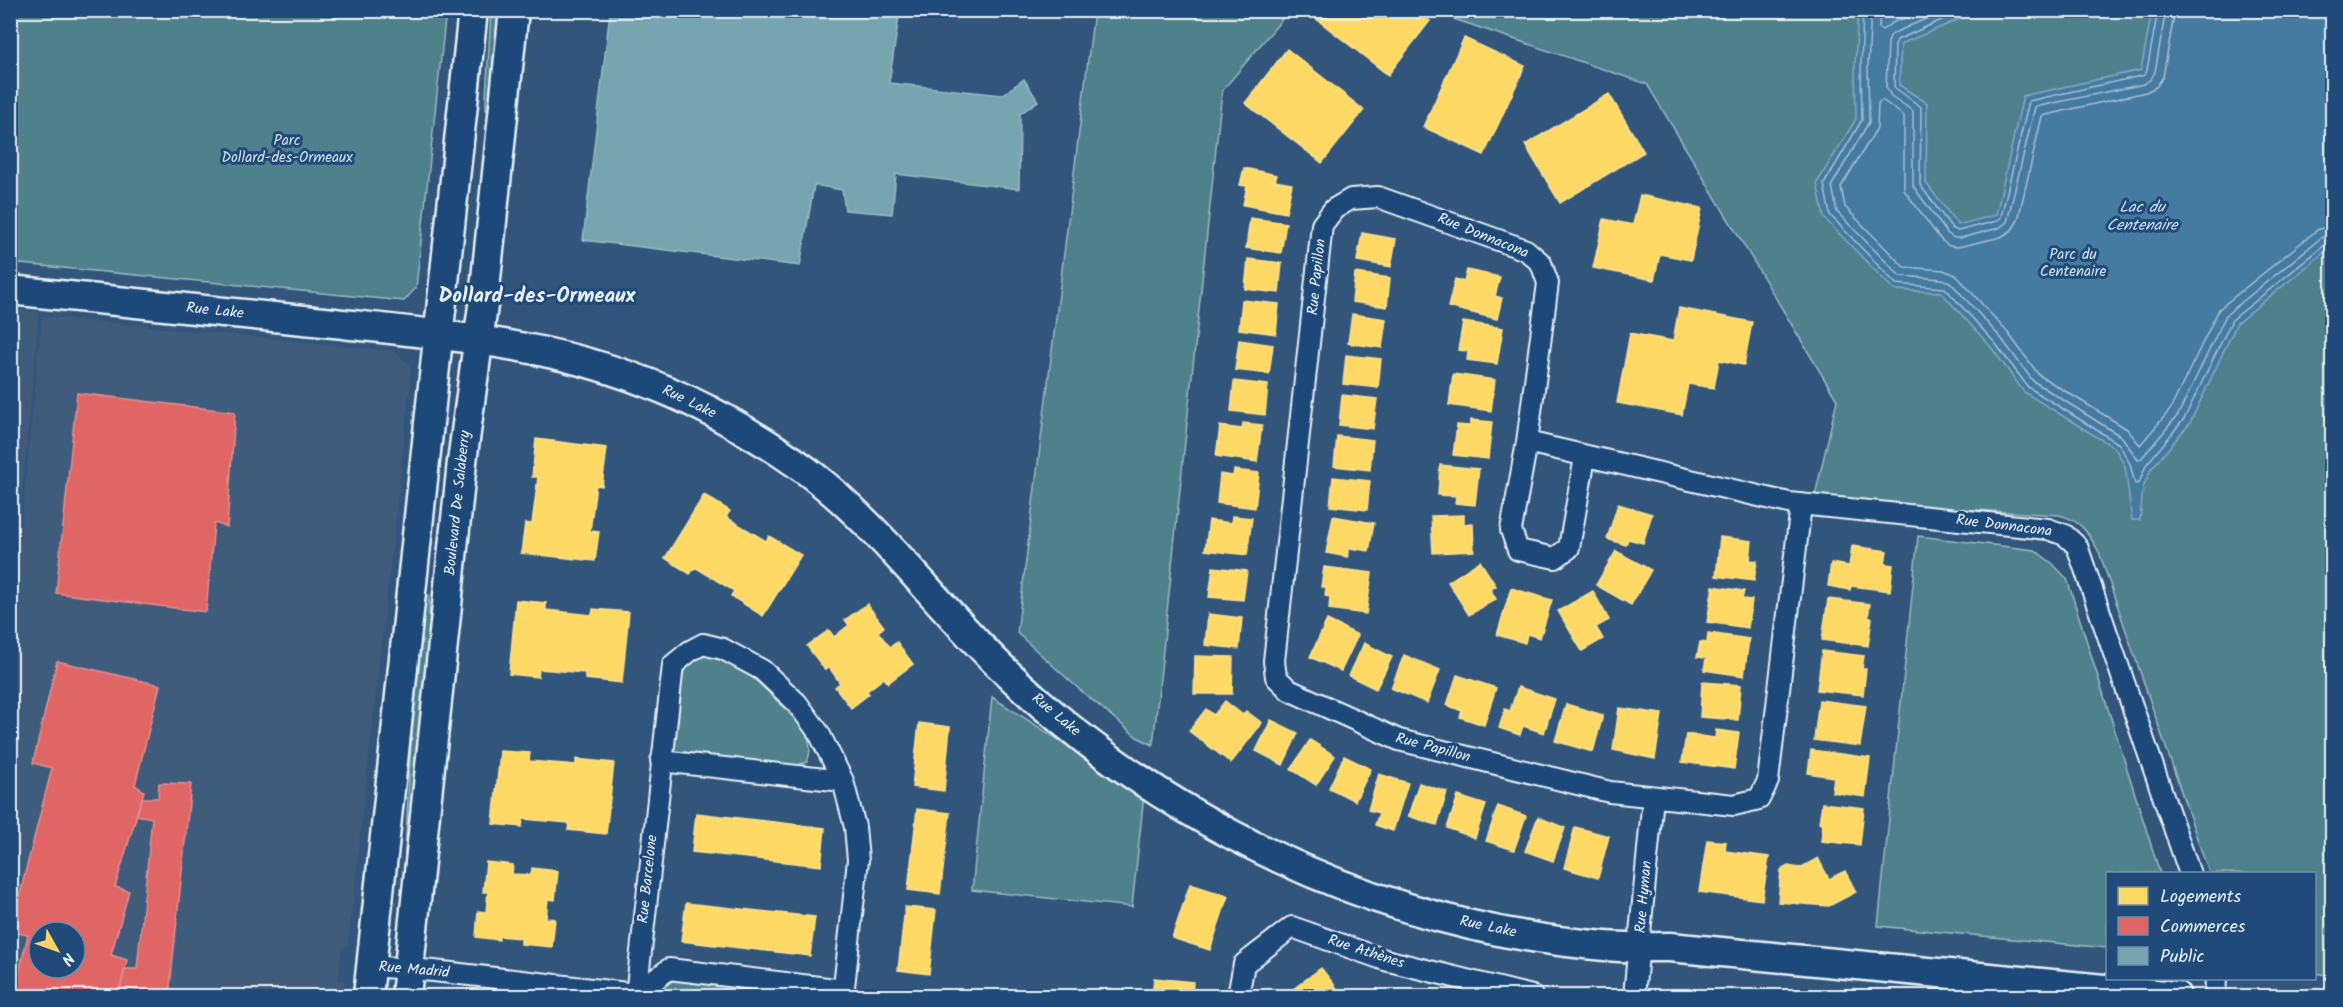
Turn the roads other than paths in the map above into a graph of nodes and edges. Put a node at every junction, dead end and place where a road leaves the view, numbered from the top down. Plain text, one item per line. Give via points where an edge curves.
1 (473, 10) edge
2 (514, 10) edge
3 (1351, 199) joint
4 (10, 290) edge
5 (438, 334) junction
6 (478, 339) junction
7 (1527, 442) junction
8 (1585, 457) junction
9 (1801, 505) junction
10 (661, 760) junction
11 (843, 781) junction
12 (1653, 797) junction
13 (2190, 872) edge
14 (1639, 947) junction
15 (371, 966) junction
16 (2216, 980) edge
17 (407, 983) edge
18 (844, 993) edge
19 (368, 996) edge
20 (637, 996) edge
21 (1239, 996) edge
22 (1532, 996) edge
23 (1634, 996) edge
24 (2176, 996) edge
25 (2215, 996) edge

1 - 5 street
2 - 6 street, Boulevard De Salaberry
3 - 7 street, Rue Donnacona via 1378,197 1526,250 1541,263 1548,283
3 - 12 street, Rue Papillon via 1334,209 1322,225 1275,650 1276,676 1290,690 1399,740 1610,792
4 - 5 street, Rue Lake
5 - 6 street, Rue Lake
5 - 15 street
6 - 14 street, Rue Lake via 570,357 641,380 706,409 786,456 866,523 984,650 1052,713 1132,773 1240,838 1330,879 1430,914 1521,935 1608,947
6 - 17 street, Boulevard De Salaberry
7 - 8 street, Rue Donnacona
7 - 8 street, Rue Donnacona via 1511,531 1518,550 1555,558 1569,548
8 - 9 street, Rue Donnacona
9 - 12 street, Rue Papillon via 1768,781 1759,799 1734,805
9 - 13 street, Rue Donnacona via 2048,529 2065,535 2078,546
10 - 11 street
10 - 11 street, Rue Barcelone via 673,665 703,644 762,670 797,703 819,733
10 - 20 street, Rue Barcelone
11 - 18 street, Rue Barcelone via 855,827 858,860
12 - 14 street, Rue Hyman
14 - 23 street, Rue Hyman
14 - 24 street, Rue Lake
15 - 17 street, Rue Madrid
15 - 19 street
16 - 25 street
17 - 20 street, Rue Madrid
18 - 20 street via 669,969
21 - 22 street, Rue Athènes via 1244,964 1292,927 1385,960

